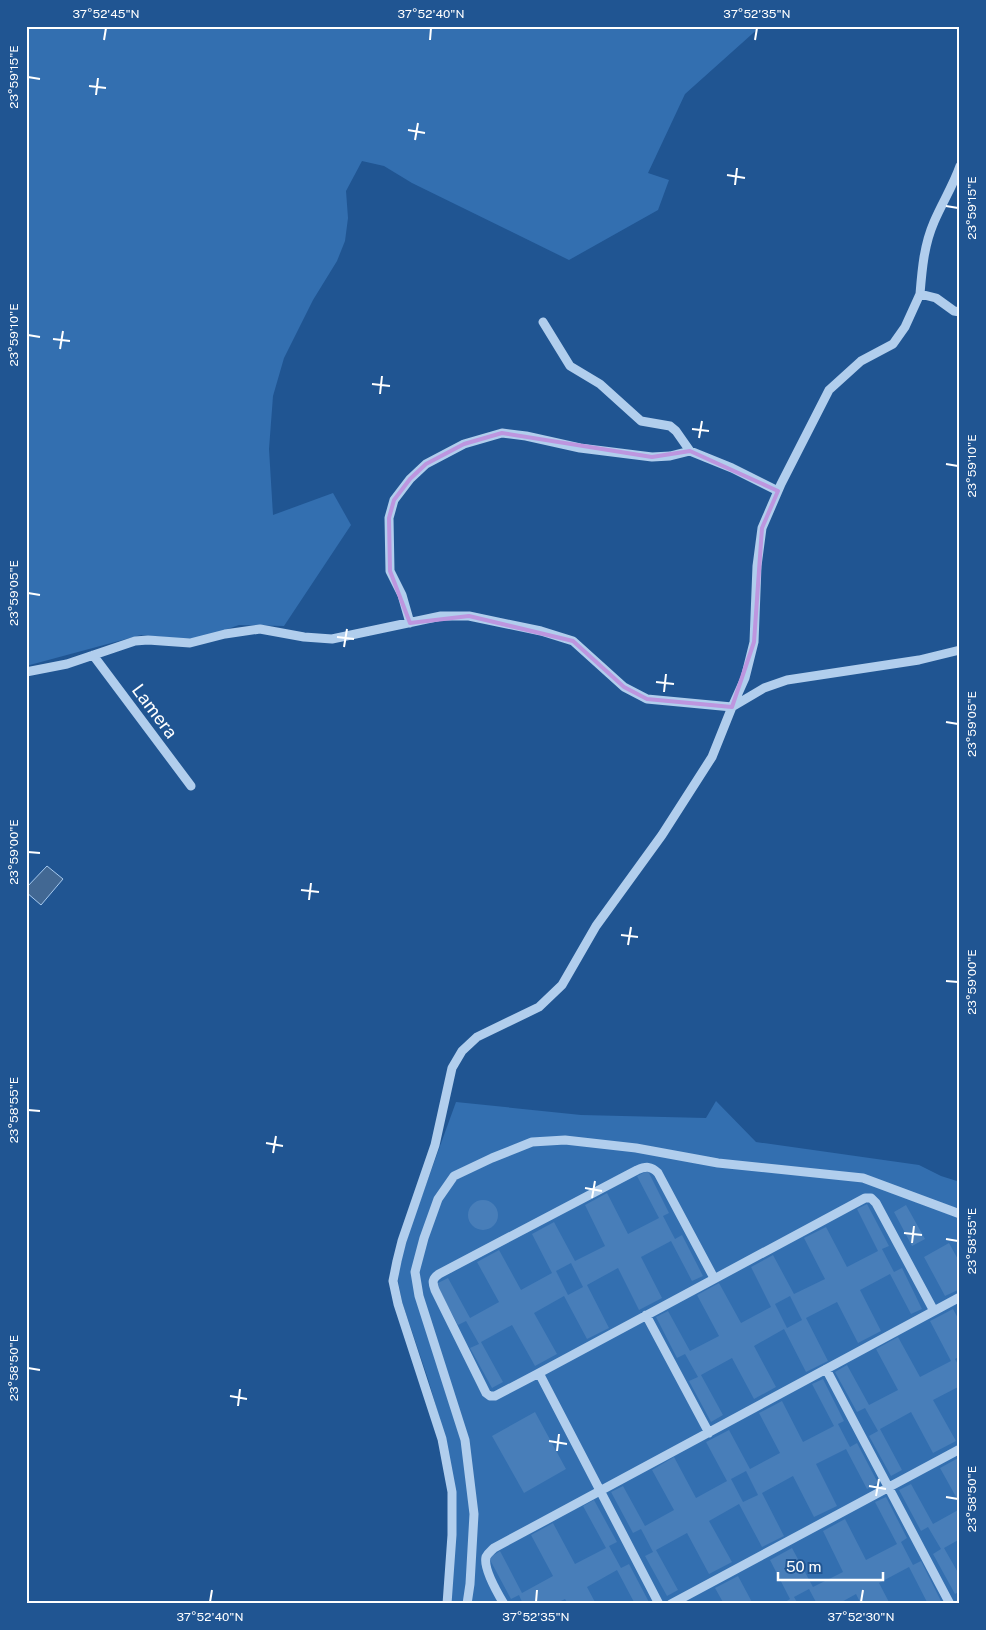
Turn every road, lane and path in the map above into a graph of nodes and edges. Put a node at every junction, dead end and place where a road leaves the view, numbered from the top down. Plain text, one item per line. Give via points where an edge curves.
1 (960, 166) edge
2 (920, 294) junction
3 (960, 312) edge
4 (543, 322) dead end
5 (690, 451) junction
6 (778, 491) junction
7 (410, 623) junction
8 (960, 650) edge
9 (93, 655) junction
10 (26, 672) edge
11 (732, 707) junction
12 (192, 786) dead end
13 (960, 1214) edge
14 (714, 1278) junction
15 (960, 1296) edge
16 (934, 1311) junction
17 (646, 1315) junction
18 (826, 1369) junction
19 (539, 1373) junction
20 (709, 1432) junction
21 (960, 1449) edge
22 (889, 1487) junction
23 (601, 1490) junction
24 (960, 1601) edge
25 (448, 1604) edge
26 (467, 1604) edge
27 (504, 1604) edge
28 (659, 1604) edge
29 (671, 1604) edge
30 (950, 1604) edge
31 (954, 1604) edge

1 - 2 street via 933,223 922,261
2 - 3 street via 936,298
2 - 6 street via 893,344 861,361 829,390
4 - 5 street via 570,366 600,384 641,422 670,426
5 - 6 street
5 - 7 street via 652,457 502,433 464,444 426,464 394,500 389,518 390,571 402,595
6 - 11 street via 762,528 754,642 745,678
7 - 9 street via 332,639 260,629 190,643 135,641
7 - 11 street via 441,616 469,616 541,631 573,641 624,687 647,699
8 - 11 street via 919,660 787,680 764,688
9 - 10 street
9 - 12 street, Lamera
11 - 25 street via 712,757 662,835 596,926 562,985 539,1007 477,1037 462,1051 452,1068 435,1145 402,1241 393,1281 442,1439 450,1484 452,1535
13 - 26 street via 863,1178 718,1163 636,1148 565,1140 532,1142 454,1176 438,1199 415,1272 418,1296 465,1440 474,1514
14 - 16 street via 857,1201 871,1198
14 - 17 street
14 - 19 street via 658,1173 649,1167 637,1170 434,1278 435,1290 486,1393 495,1396
15 - 16 street
16 - 18 street
17 - 19 street
17 - 20 street
18 - 20 street
18 - 22 street
19 - 23 street
20 - 23 street
21 - 22 street
22 - 29 street
22 - 30 street
23 - 27 street via 494,1548 487,1555 492,1582
23 - 28 street
24 - 31 street

